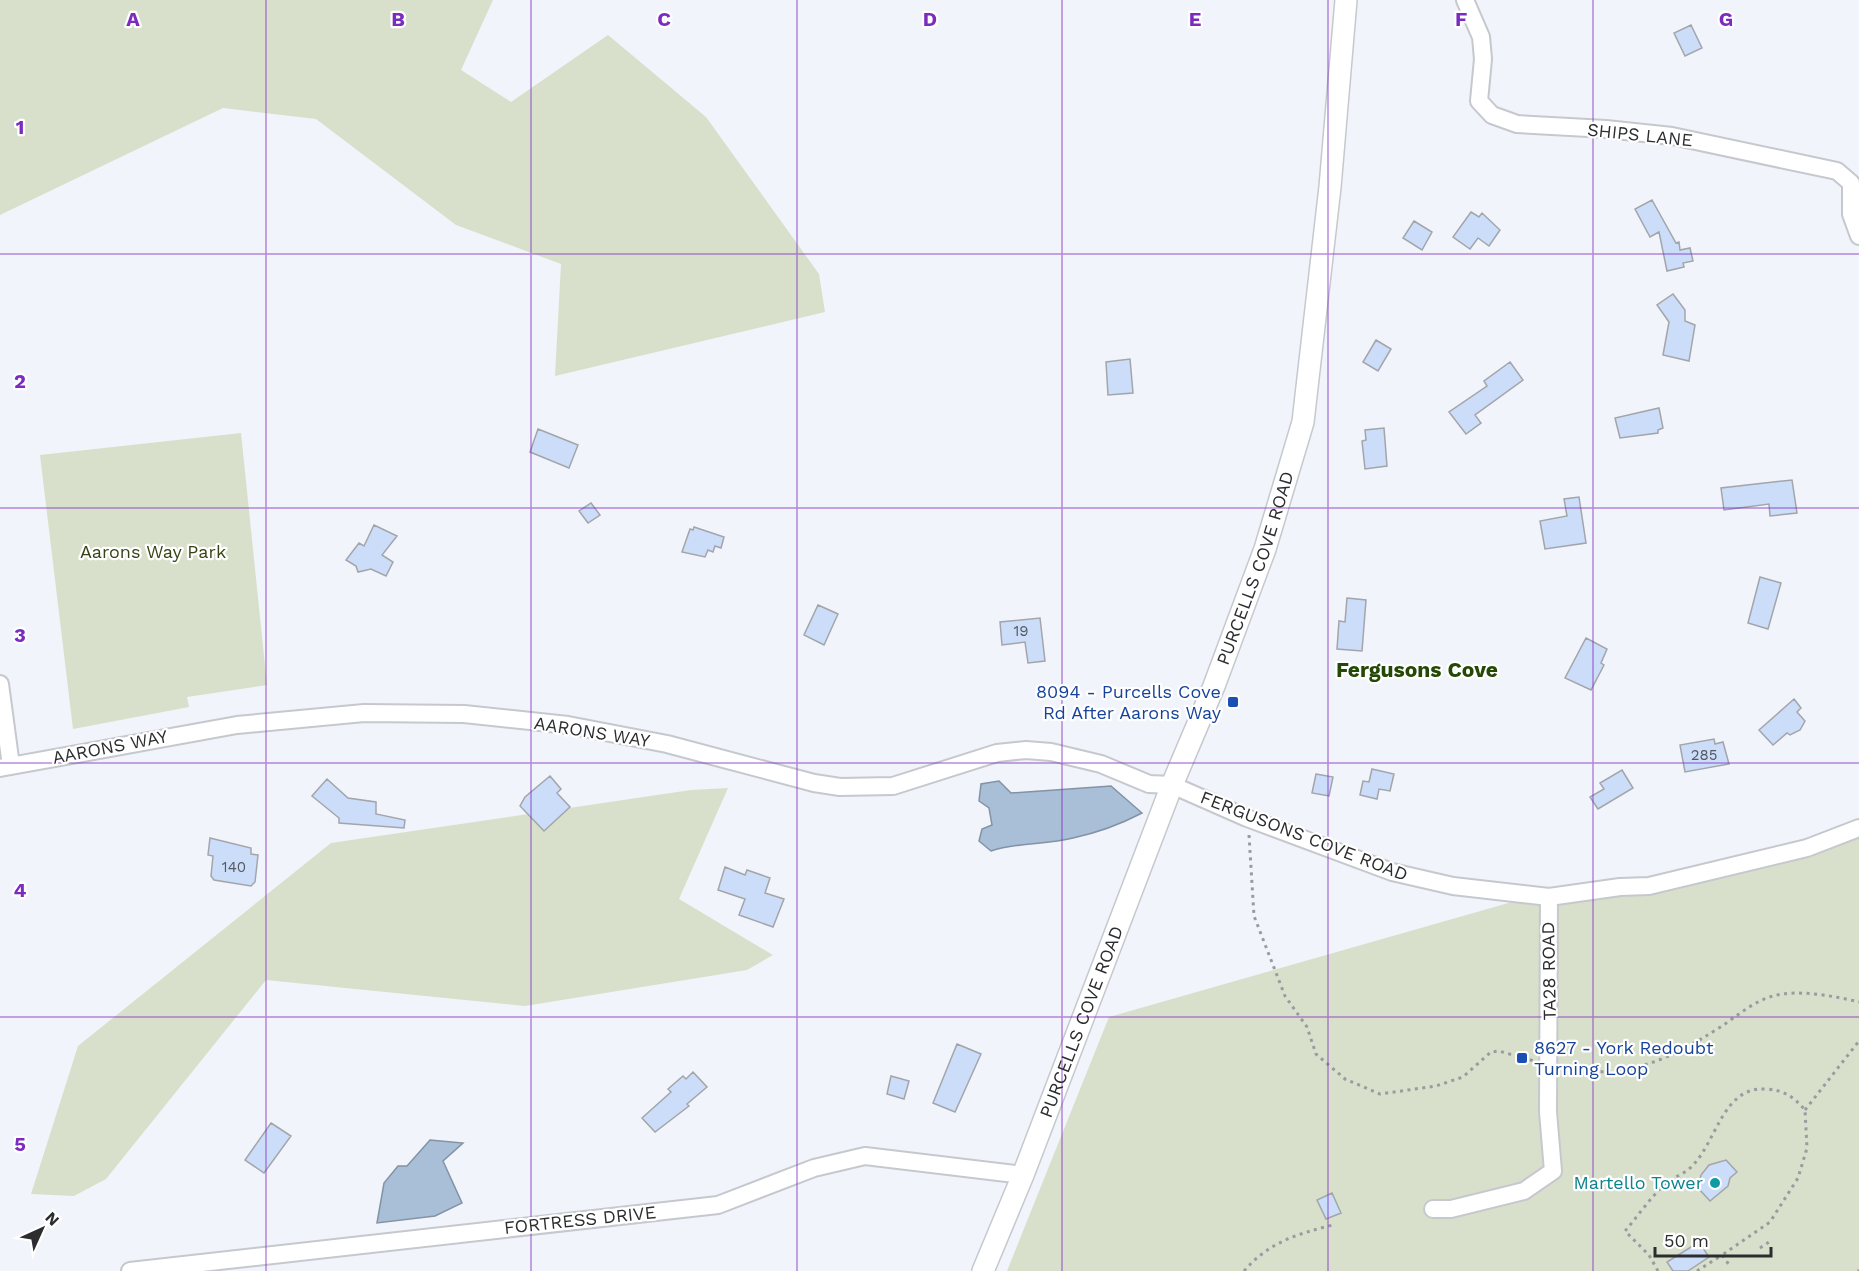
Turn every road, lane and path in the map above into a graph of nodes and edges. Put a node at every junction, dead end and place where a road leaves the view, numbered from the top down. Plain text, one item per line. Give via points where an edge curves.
1 (1346, 0) edge
2 (1465, 0) edge
3 (1859, 236) edge
4 (0, 684) edge
5 (6, 767) edge
6 (1172, 785) junction
7 (1248, 818) junction
8 (1859, 828) edge
9 (1549, 897) junction
10 (1859, 1002) edge
11 (1859, 1041) edge
12 (1548, 1065) junction
13 (1805, 1110) junction
14 (1023, 1175) junction
15 (1433, 1209) dead end
16 (1333, 1225) dead end
17 (1769, 1242) dead end
18 (1760, 1248) dead end
19 (1722, 1256) junction
20 (1730, 1266) dead end
21 (130, 1271) edge
22 (983, 1271) edge
23 (1244, 1271) edge
24 (1658, 1271) edge
25 (1697, 1271) edge

1 - 6 main road, PURCELLS COVE ROAD via 1330,187 1303,422 1265,549
2 - 3 street, SHIPS LANE via 1481,37 1483,59 1478,94 1486,112 1517,124 1672,136 1837,171 1851,183 1851,214
4 - 5 street
5 - 6 street, AARONS WAY via 268,720 363,713 464,714 602,730 840,787 893,786 997,753 1026,750 1078,757 1149,784
6 - 7 street, FERGUSONS COVE ROAD
6 - 14 main road, PURCELLS COVE ROAD
7 - 9 street, FERGUSONS COVE ROAD via 1422,880
7 - 12 path via 1254,916 1285,996 1307,1027 1316,1054 1345,1079 1380,1094 1436,1086 1463,1077 1491,1052
8 - 9 street, FERGUSONS COVE ROAD via 1808,848 1649,886
9 - 12 street, TA28 ROAD
10 - 12 path via 1791,993 1775,995 1689,1047 1646,1066 1595,1072
11 - 13 path
12 - 15 street, TA28 ROAD via 1553,1171 1524,1191 1451,1209
13 - 19 path via 1807,1148 1798,1178 1770,1222
13 - 24 path via 1792,1096 1775,1089 1757,1088 1733,1101 1695,1164 1665,1184 1625,1231
14 - 21 street, FORTRESS DRIVE via 865,1156 814,1168 718,1205
14 - 22 main road, PURCELLS COVE ROAD
16 - 23 path via 1289,1236 1265,1250
17 - 18 path
19 - 20 path
19 - 25 path

